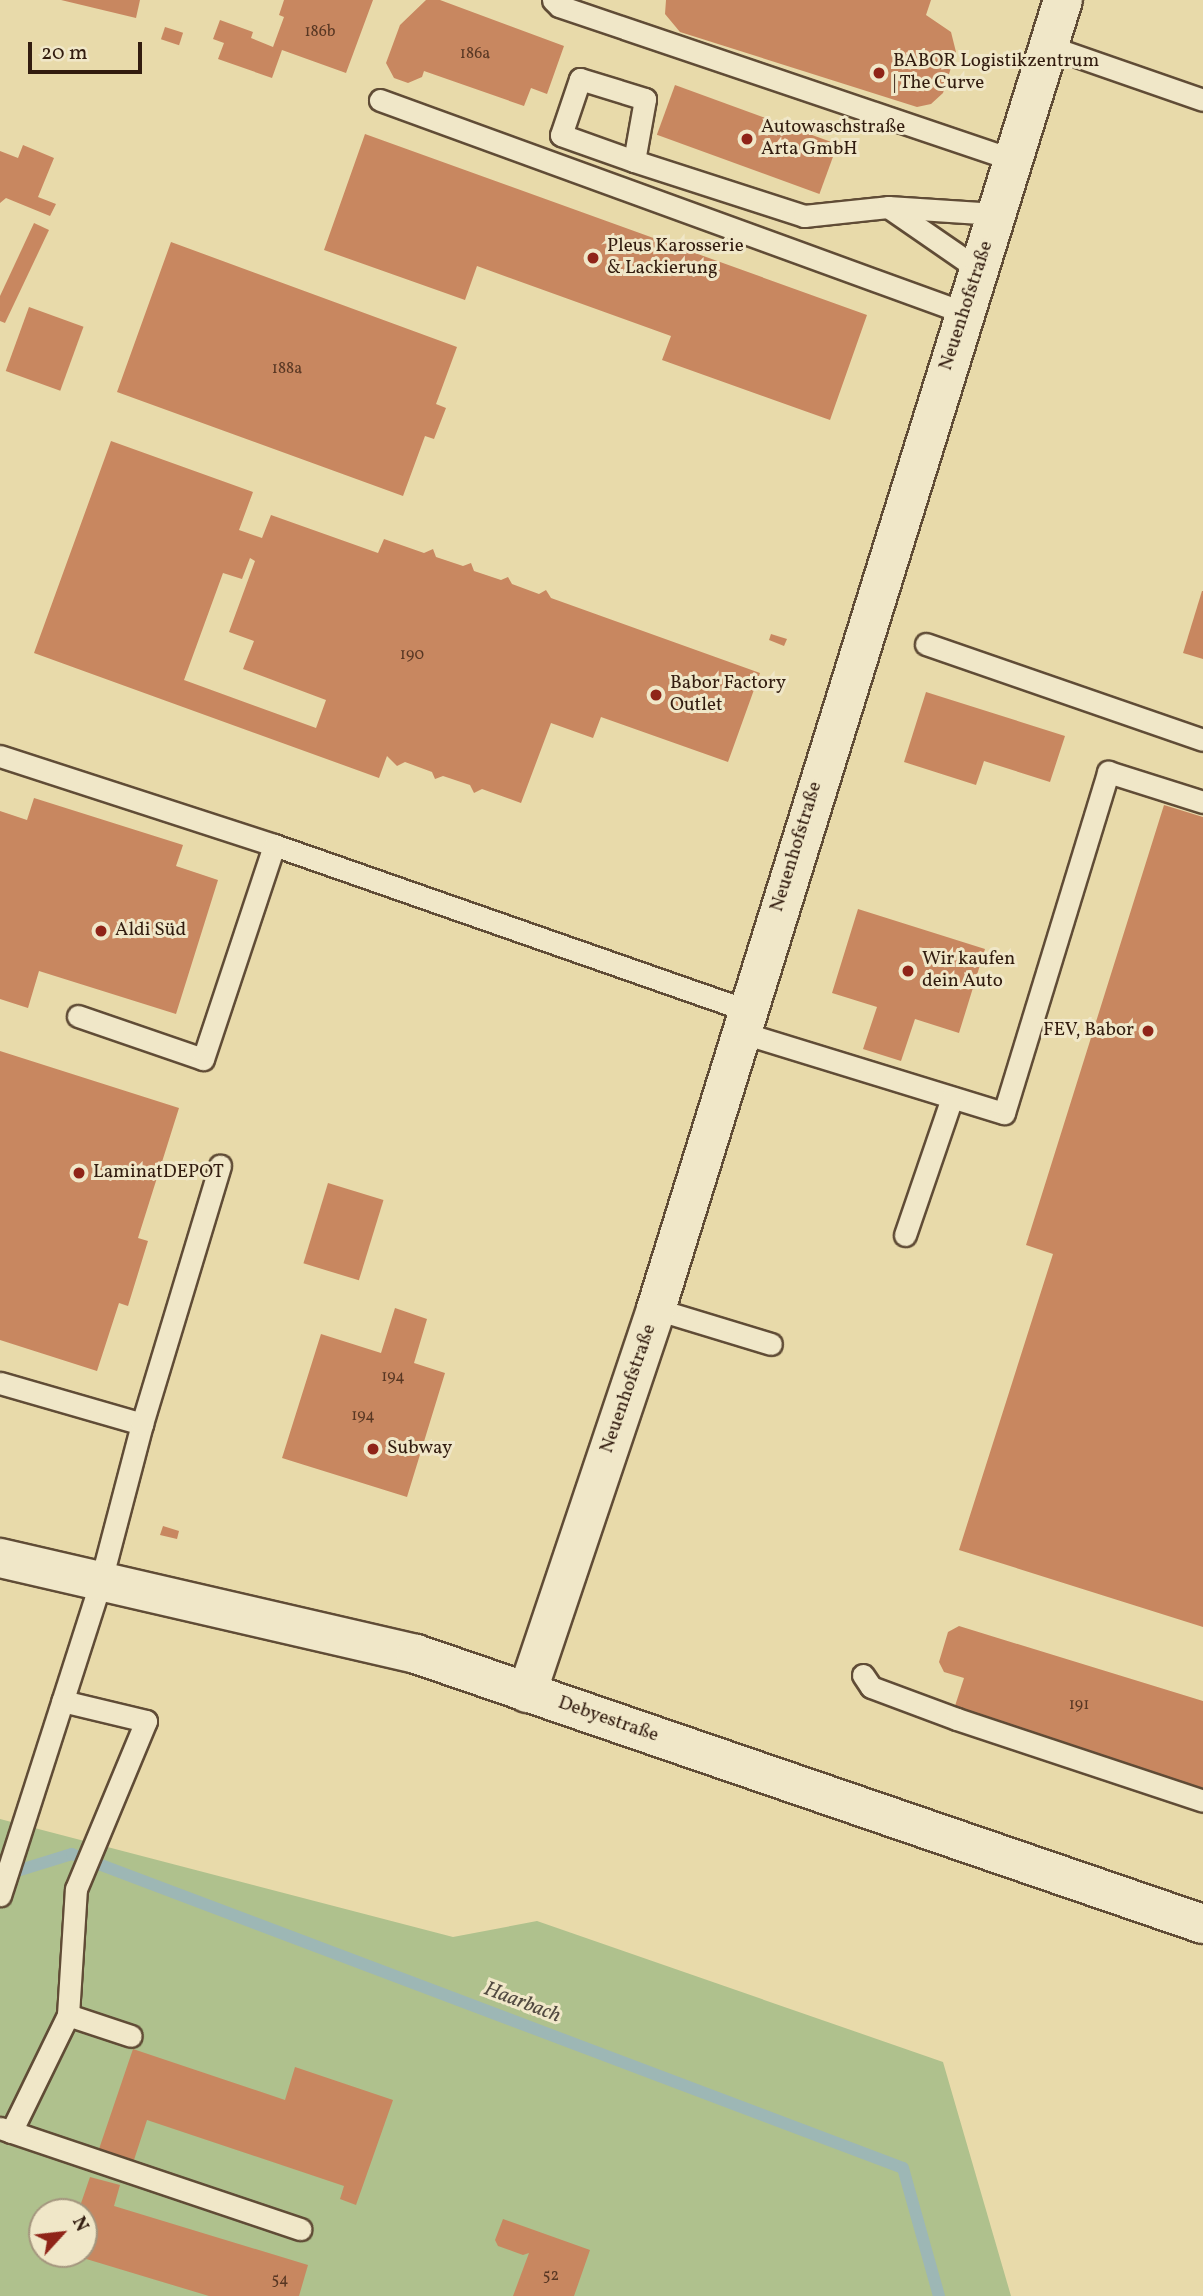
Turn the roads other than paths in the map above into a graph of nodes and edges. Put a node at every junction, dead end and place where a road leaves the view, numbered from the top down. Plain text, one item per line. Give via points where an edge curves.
1 (553, 0) edge
2 (1063, 0) edge
3 (1048, 46) junction
4 (380, 100) dead end
5 (1203, 100) edge
6 (1013, 160) junction
7 (634, 161) junction
8 (888, 207) junction
9 (996, 214) junction
10 (978, 270) junction
11 (965, 313) junction
12 (926, 644) dead end
13 (1203, 740) edge
14 (0, 756) edge
15 (1203, 802) edge
16 (274, 845) junction
17 (78, 1016) dead end
18 (743, 1021) junction
19 (952, 1098) junction
20 (220, 1165) dead end
21 (905, 1236) dead end
22 (656, 1309) junction
23 (771, 1344) dead end
24 (0, 1384) edge
25 (142, 1424) junction
26 (0, 1558) edge
27 (100, 1584) junction
28 (863, 1675) dead end
29 (527, 1693) junction
30 (62, 1702) junction
31 (1203, 1801) edge
32 (0, 1895) edge
33 (1203, 1924) edge
34 (68, 2015) junction
35 (131, 2036) dead end
36 (5, 2130) edge
37 (300, 2229) dead end

1 - 6 lane via 572,11
2 - 3 street, Neuenhofstraße
3 - 5 lane
3 - 6 street, Neuenhofstraße
4 - 11 lane
6 - 9 street, Neuenhofstraße
7 - 7 lane via 561,135 580,79 645,99
7 - 8 lane via 804,216
8 - 9 lane
8 - 10 lane
9 - 10 street, Neuenhofstraße
10 - 11 street, Neuenhofstraße
11 - 18 street, Neuenhofstraße
12 - 13 lane
14 - 16 lane
15 - 19 lane via 1108,772 1004,1113
16 - 17 lane via 203,1059
16 - 18 lane
18 - 19 lane
18 - 22 street, Neuenhofstraße
19 - 21 lane
20 - 25 lane
22 - 23 lane
22 - 29 street, Neuenhofstraße
24 - 25 lane
25 - 27 lane
26 - 27 street, Debyestraße
27 - 29 street, Debyestraße via 416,1654
27 - 30 lane
28 - 31 lane via 871,1686 957,1719
29 - 33 street, Debyestraße
30 - 32 lane
30 - 34 lane via 146,1721 76,1889
34 - 35 lane
34 - 36 lane
36 - 37 lane

